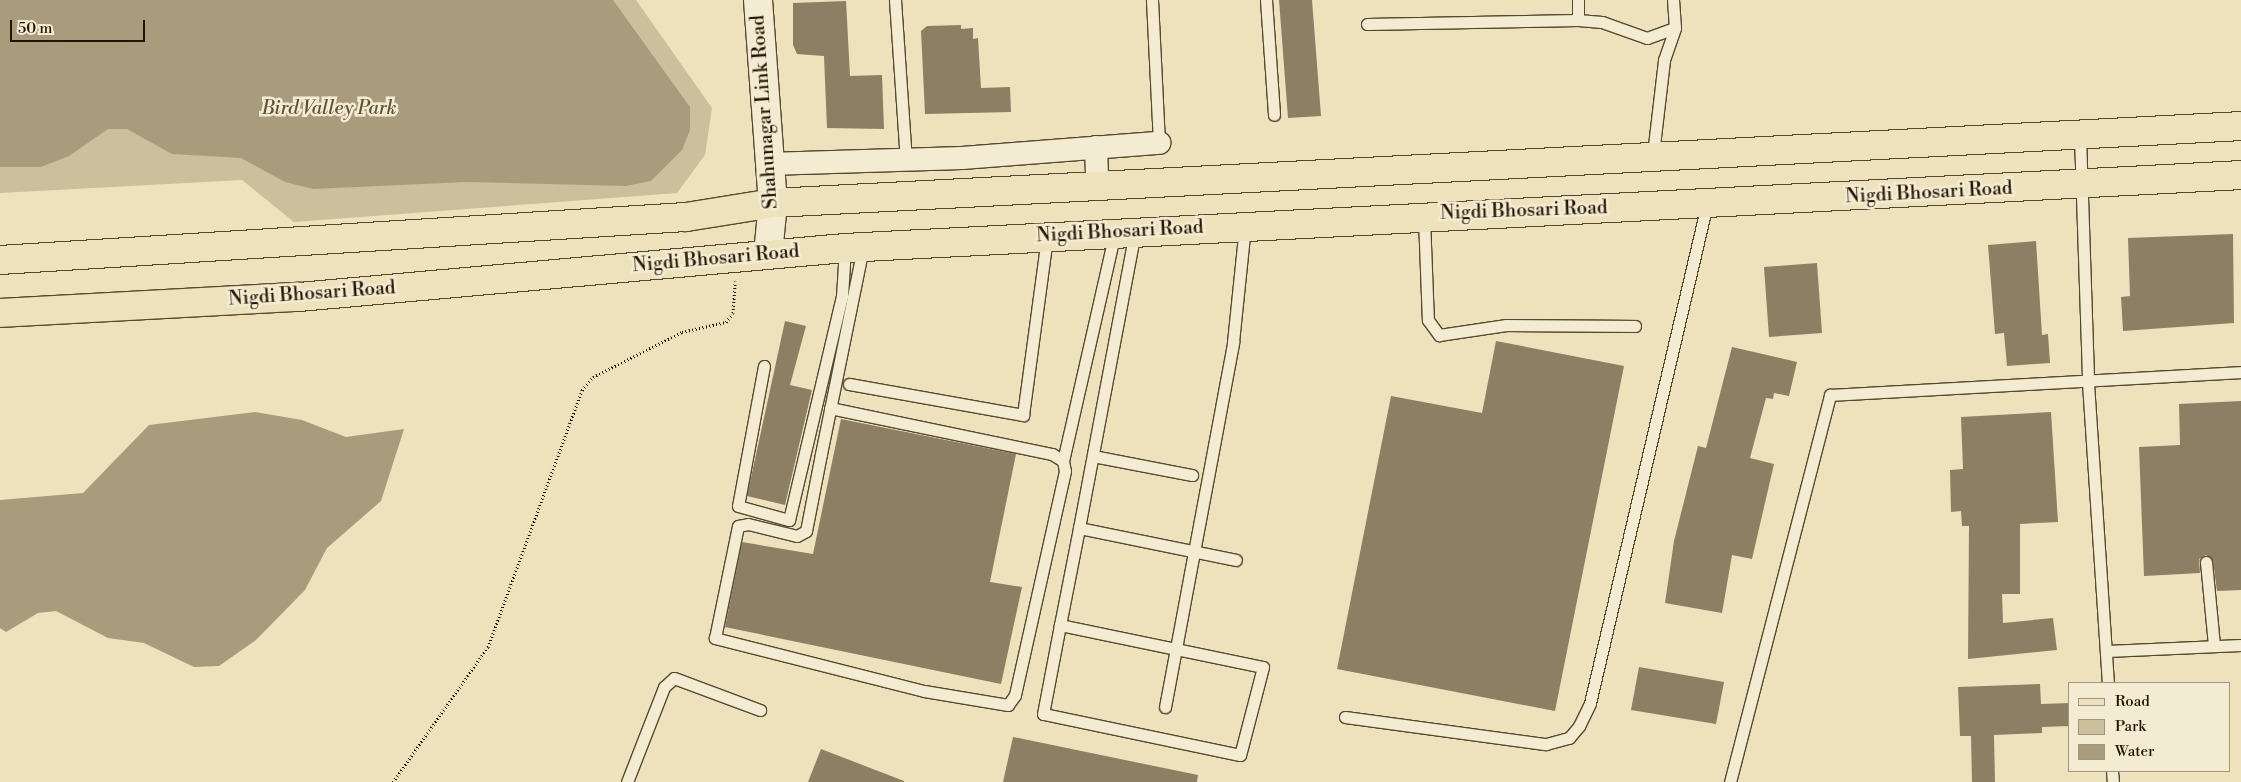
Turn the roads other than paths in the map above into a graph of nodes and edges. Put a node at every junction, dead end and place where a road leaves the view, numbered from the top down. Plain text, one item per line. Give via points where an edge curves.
1 (758, 0) edge
2 (895, 0) edge
3 (1152, 0) edge
4 (1266, 0) edge
5 (1578, 0) edge
6 (1673, 0) edge
7 (1578, 20) junction
8 (1367, 24) dead end
9 (1675, 28) junction
10 (1274, 115) dead end
11 (2241, 126) edge
12 (2080, 136) junction
13 (1159, 143) joint
14 (1096, 147) junction
15 (1653, 154) junction
16 (962, 158) junction
17 (906, 160) junction
18 (768, 164) junction
19 (2241, 175) edge
20 (1097, 185) junction
21 (2080, 185) junction
22 (964, 192) junction
23 (773, 203) junction
24 (1707, 204) junction
25 (1424, 215) junction
26 (1246, 225) junction
27 (1125, 232) junction
28 (1047, 236) junction
29 (854, 247) junction
30 (768, 254) junction
31 (0, 260) edge
32 (0, 313) edge
33 (1635, 326) dead end
34 (764, 366) dead end
35 (2241, 372) edge
36 (2088, 383) junction
37 (850, 384) dead end
38 (830, 408) junction
39 (1093, 456) junction
40 (1063, 461) junction
41 (1192, 475) dead end
42 (1079, 528) junction
43 (1194, 552) junction
44 (1236, 560) dead end
45 (2206, 562) dead end
46 (1060, 625) junction
47 (2214, 645) junction
48 (2241, 645) edge
49 (1176, 649) junction
50 (2107, 651) junction
51 (2108, 682) edge
52 (1165, 707) dead end
53 (760, 710) dead end
54 (1345, 717) dead end
55 (627, 782) edge
56 (1730, 782) edge

1 - 18 street, Shahunagar Link Road
2 - 17 lane
3 - 13 lane
4 - 10 lane
5 - 7 lane
6 - 9 lane
7 - 8 lane
7 - 9 lane via 1602,22 1646,38
9 - 15 lane via 1664,60
11 - 12 main road
12 - 15 main road
12 - 21 lane
13 - 14 street
14 - 16 street
14 - 20 street
15 - 20 main road
16 - 17 street
16 - 22 street
17 - 18 street
18 - 23 street, Shahunagar Link Road
19 - 21 main road, Nigdi Bhosari Road
20 - 22 main road
21 - 24 main road, Nigdi Bhosari Road
21 - 36 lane
22 - 23 main road
23 - 30 street, Shahunagar Link Road
23 - 31 main road via 686,217
24 - 25 main road, Nigdi Bhosari Road
24 - 54 lane via 1590,703 1578,726 1569,738 1546,744
25 - 26 main road, Nigdi Bhosari Road
25 - 33 lane via 1428,320 1439,336 1506,325
26 - 27 main road, Nigdi Bhosari Road
26 - 43 lane via 1233,342
27 - 28 main road, Nigdi Bhosari Road
27 - 39 lane
27 - 40 lane
28 - 29 main road, Nigdi Bhosari Road
28 - 37 lane via 1023,414
29 - 30 main road, Nigdi Bhosari Road
29 - 34 lane via 789,520 738,506
29 - 38 lane
30 - 32 main road, Nigdi Bhosari Road via 299,297
35 - 36 lane
36 - 50 lane
36 - 56 lane via 1830,395
38 - 40 lane via 1052,454
38 - 40 lane via 806,532 797,536 748,524 736,531 714,631 720,642 924,691 1008,705 1014,695 1065,471
39 - 41 lane
39 - 42 lane
42 - 43 lane
42 - 46 lane
43 - 44 lane
43 - 49 lane
45 - 47 lane
46 - 49 lane
46 - 49 lane via 1043,714 1240,755 1263,667
47 - 48 lane
47 - 50 lane
49 - 52 lane
50 - 51 lane
53 - 55 lane via 674,678 664,687

